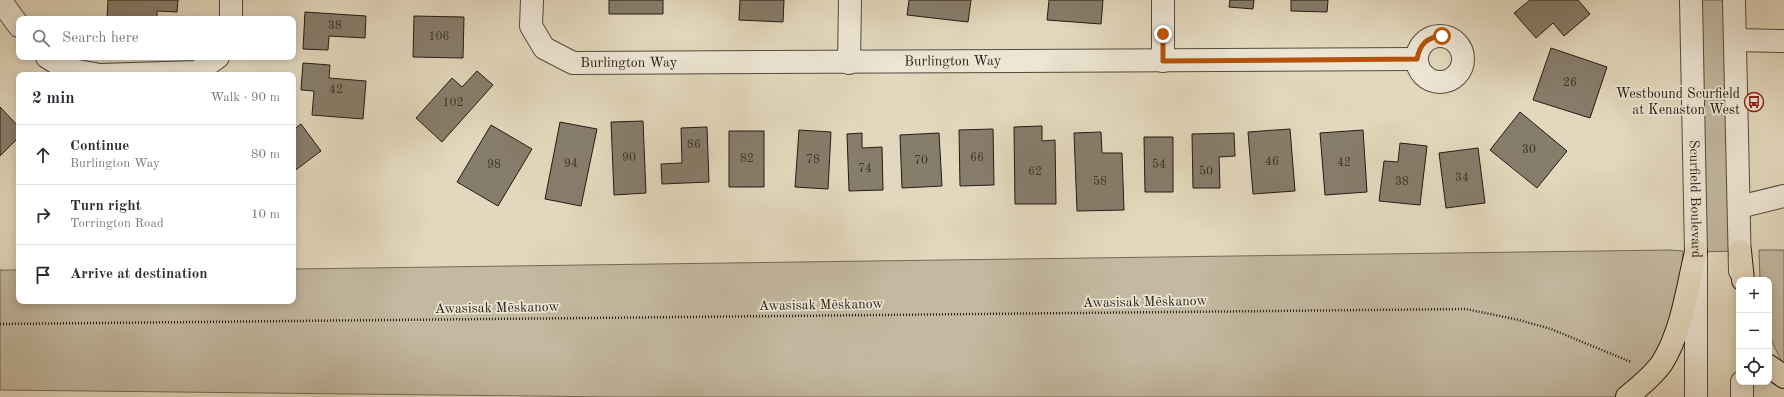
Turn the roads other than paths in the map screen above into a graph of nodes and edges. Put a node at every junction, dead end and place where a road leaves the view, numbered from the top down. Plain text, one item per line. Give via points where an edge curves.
1 (0, 0) edge
2 (231, 0) edge
3 (532, 0) edge
4 (850, 0) edge
5 (1163, 0) edge
6 (1691, 0) edge
7 (1734, 0) edge
8 (231, 16) edge
9 (16, 22) edge
10 (1735, 40) junction
11 (1784, 41) edge
12 (1417, 59) dead end
13 (52, 60) edge
14 (214, 60) edge
15 (1163, 61) junction
16 (849, 63) junction
17 (83, 72) edge
18 (197, 72) edge
19 (1784, 196) edge
20 (1739, 207) junction
21 (1740, 251) joint
22 (1696, 252) junction
23 (1742, 277) edge
24 (1772, 368) edge
25 (1784, 377) edge
26 (1742, 385) edge
27 (1627, 397) edge
28 (1696, 397) edge
29 (1742, 397) edge

1 - 9 street
2 - 8 street
3 - 16 street, Burlington Way via 531,26 544,48 573,63
4 - 16 street
5 - 15 street
6 - 22 street, Scurfield Boulevard
7 - 10 street
10 - 11 street
10 - 20 street
12 - 15 street, Burlington Way
13 - 17 street via 66,69
14 - 18 street
15 - 16 street, Burlington Way
19 - 20 street
20 - 21 street
21 - 23 main road
22 - 27 main road via 1675,335 1661,363 1648,379
22 - 28 street, Scurfield Boulevard
24 - 25 main road
26 - 29 street

